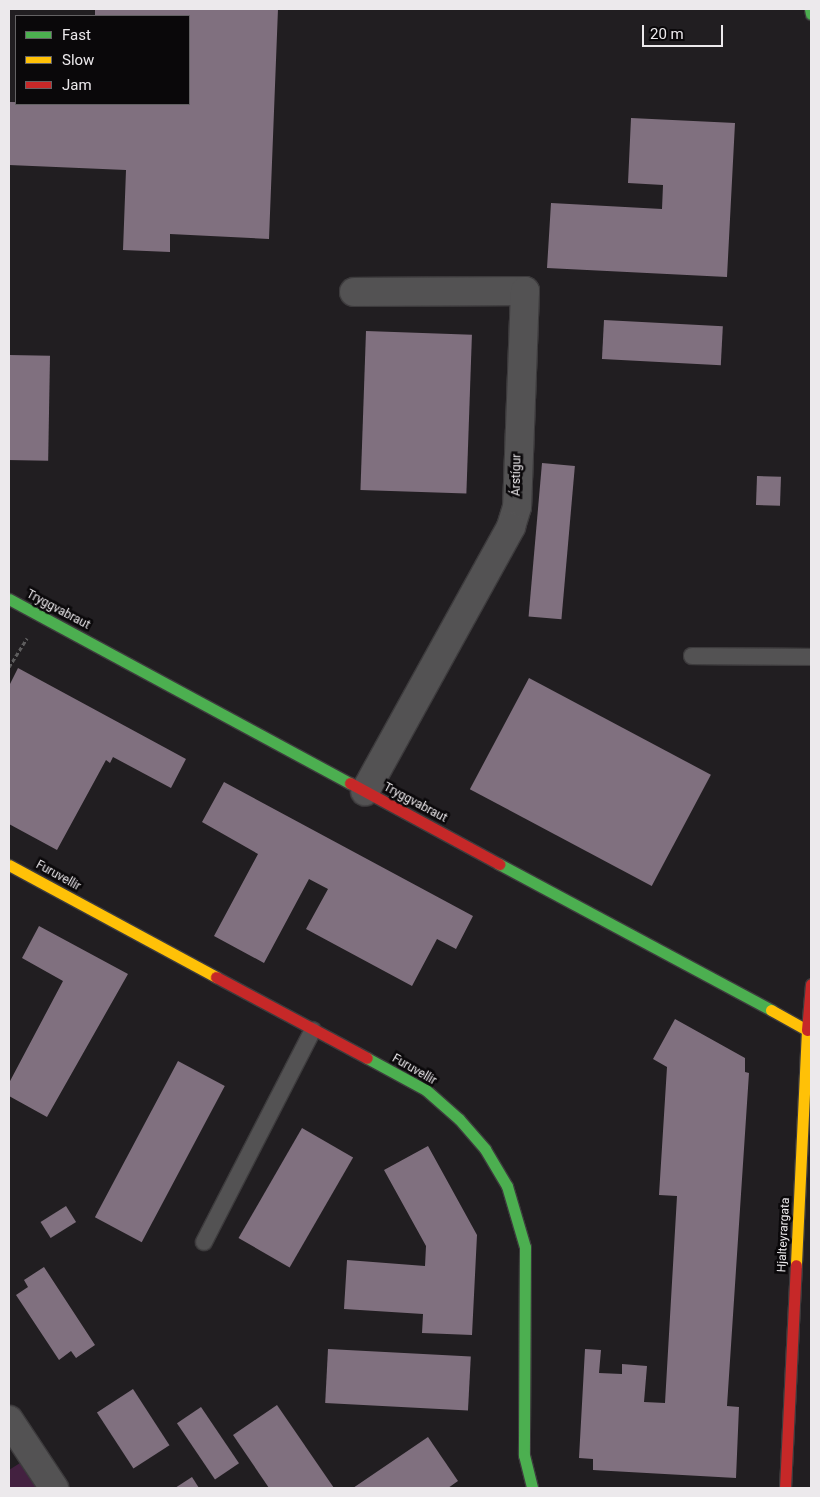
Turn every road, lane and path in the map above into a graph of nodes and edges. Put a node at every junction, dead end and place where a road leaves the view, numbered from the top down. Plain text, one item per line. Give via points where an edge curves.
1 (810, 9) edge
2 (811, 14) edge
3 (354, 292) dead end
4 (9, 599) edge
5 (40, 616) junction
6 (692, 656) dead end
7 (811, 657) edge
8 (9, 667) edge
9 (365, 791) junction
10 (9, 865) edge
11 (811, 984) edge
12 (313, 1030) junction
13 (809, 1031) edge
14 (204, 1242) dead end
15 (9, 1420) edge
16 (54, 1488) edge
17 (532, 1488) edge
18 (785, 1488) edge

1 - 2 main road
3 - 9 street, Árstígur via 525,292 517,507 511,527
4 - 5 main road, Tryggvabraut
5 - 8 path
5 - 9 main road, Tryggvabraut
6 - 7 lane
9 - 13 main road, Tryggvabraut
10 - 12 main road, Furuvellir
11 - 13 main road, Hjalteyrargata
12 - 14 lane
12 - 17 main road, Furuvellir via 426,1090 459,1119 485,1149 507,1186 525,1247 524,1455 527,1480
13 - 18 main road, Hjalteyrargata
15 - 16 street

